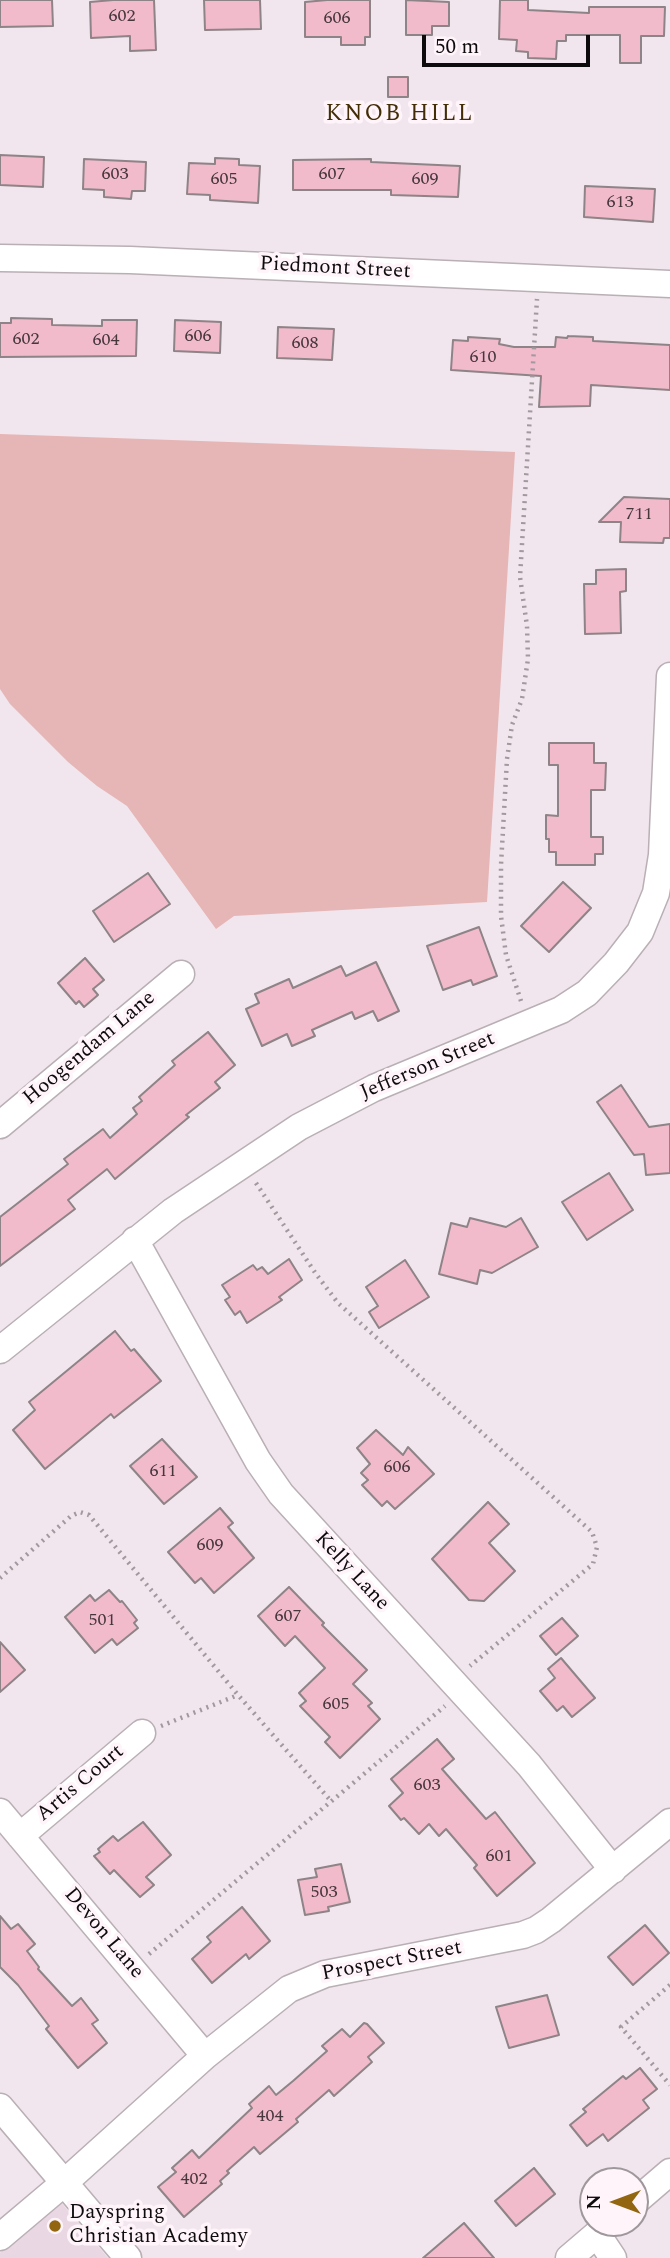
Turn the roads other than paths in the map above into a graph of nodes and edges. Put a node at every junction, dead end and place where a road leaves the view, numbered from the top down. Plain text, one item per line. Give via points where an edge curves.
1 (0, 257) edge
2 (670, 284) edge
3 (670, 676) edge
4 (181, 974) dead end
5 (0, 1125) edge
6 (135, 1240) junction
7 (0, 1350) edge
8 (142, 1733) road end
9 (0, 1812) edge
10 (670, 1822) edge
11 (20, 1836) junction
12 (613, 1870) junction
13 (205, 2056) junction
14 (0, 2107) edge
15 (670, 2172) edge
16 (64, 2183) junction
17 (649, 2190) edge
18 (0, 2237) edge
19 (594, 2237) edge
20 (606, 2237) edge
21 (128, 2258) edge
22 (569, 2258) edge
23 (613, 2258) edge

1 - 2 street, Piedmont Street
3 - 6 street, Jefferson Street via 662,855 656,893 640,932 616,964 587,993 561,1010 374,1088 299,1128
4 - 5 street, Hoogendam Lane
6 - 7 street, Jefferson Street
6 - 12 street, Kelly Lane via 281,1494 529,1765
8 - 11 street, Artis Court
9 - 11 street, Devon Lane
10 - 12 street, Prospect Street
11 - 13 street, Devon Lane
12 - 13 street, Prospect Street via 551,1920 523,1935 307,1980 269,2003
13 - 16 street, Prospect Street
14 - 16 street
15 - 17 street
16 - 18 street, Prospect Street
16 - 21 street
19 - 22 street
20 - 23 street

